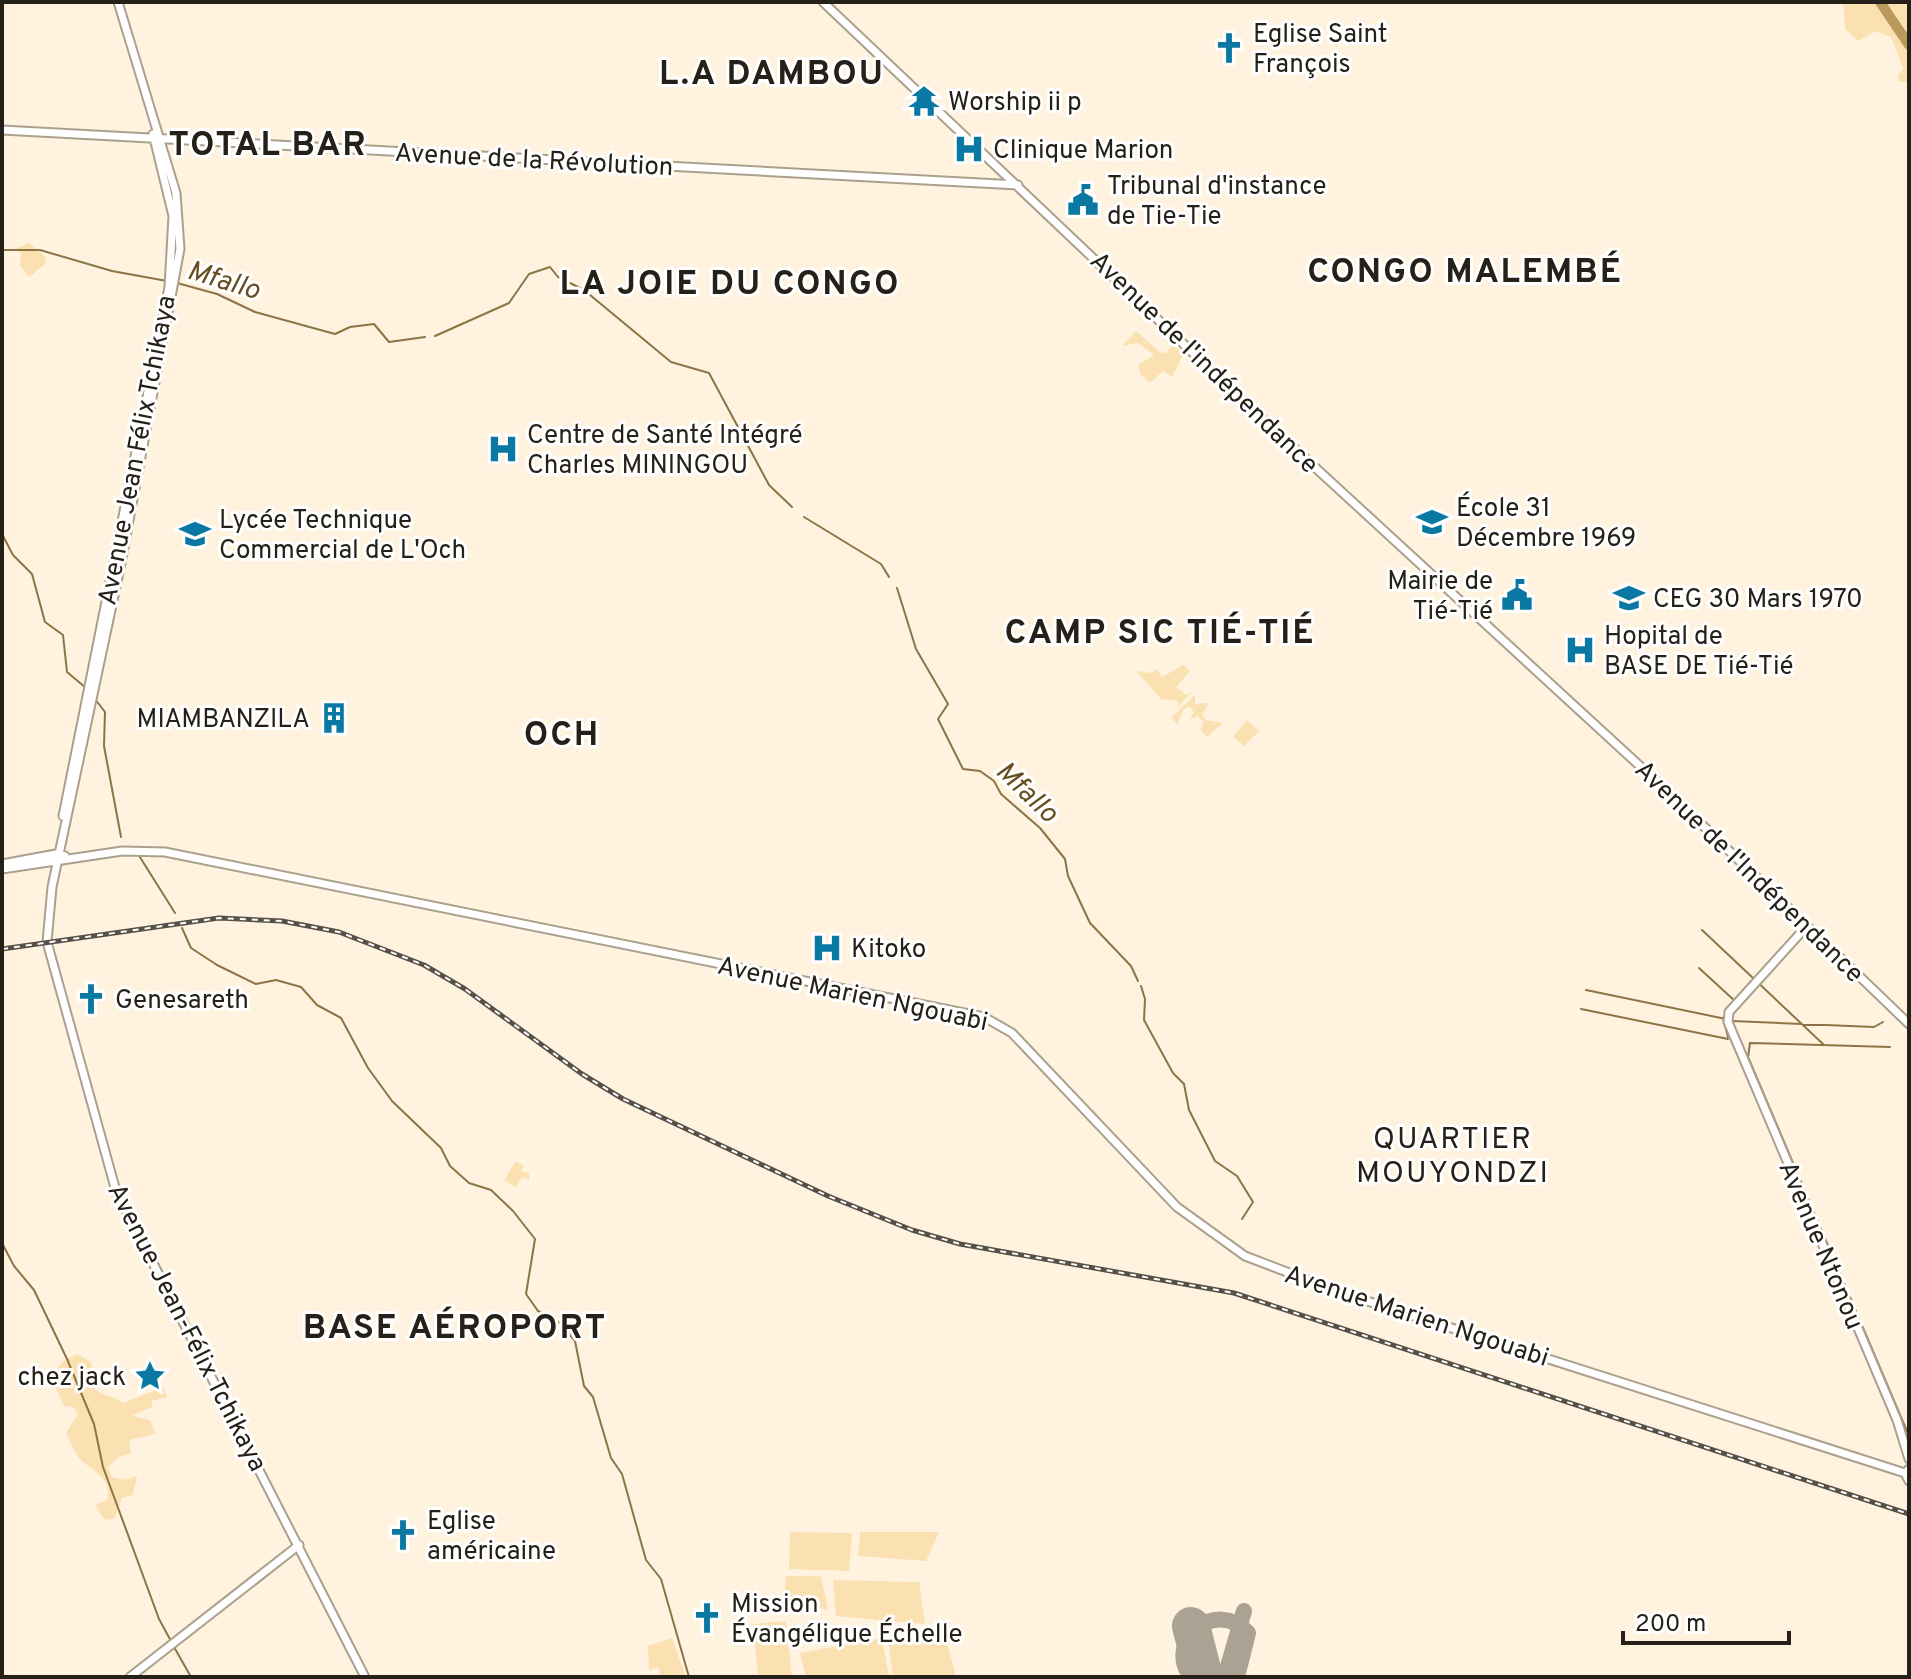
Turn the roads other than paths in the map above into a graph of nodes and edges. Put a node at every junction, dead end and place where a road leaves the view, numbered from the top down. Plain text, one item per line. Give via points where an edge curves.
1 (118, 2) edge
2 (823, 2) edge
3 (2, 128) edge
4 (156, 135) junction
5 (141, 137) junction
6 (173, 139) junction
7 (161, 151) junction
8 (1016, 183) junction
9 (1589, 719) joint
10 (60, 859) junction
11 (2, 866) edge
12 (1806, 927) junction
13 (1909, 1024) edge
14 (1909, 1459) edge
15 (1908, 1474) edge
16 (299, 1545) junction
17 (130, 1677) edge
18 (365, 1677) edge

1 - 4 street, Avenue Jean Félix Tchikaya
2 - 8 street, Avenue de l'indépendance
3 - 4 street, Avenue de la Révolution
3 - 5 street, Avenue de la Révolution
4 - 5 street, Avenue de la Révolution
4 - 6 street, Avenue de la Révolution
4 - 7 street, Avenue Jean Félix Tchikaya
4 - 8 street, Avenue de la Révolution
5 - 7 street
6 - 7 street
6 - 8 street, Avenue de la Révolution
7 - 10 street, Avenue Jean Félix Tchikaya via 179,213 177,274
8 - 9 street, Avenue de l'indépendance
9 - 12 street, Avenue de l'Indépendance
10 - 11 street, Avenue Marien Ngouabi
10 - 15 street, Avenue Marien Ngouabi via 165,852 984,1017 1019,1040 1177,1207 1245,1256 1353,1297
10 - 16 street, Avenue Jean-Félix Tchikaya via 47,931 50,957 116,1191
12 - 13 street, Avenue de l'Indépendance
12 - 14 street, Avenue Ntonou via 1729,1012 1731,1033
16 - 17 street
16 - 18 street, Avenue Jean-Félix Tchikaya

